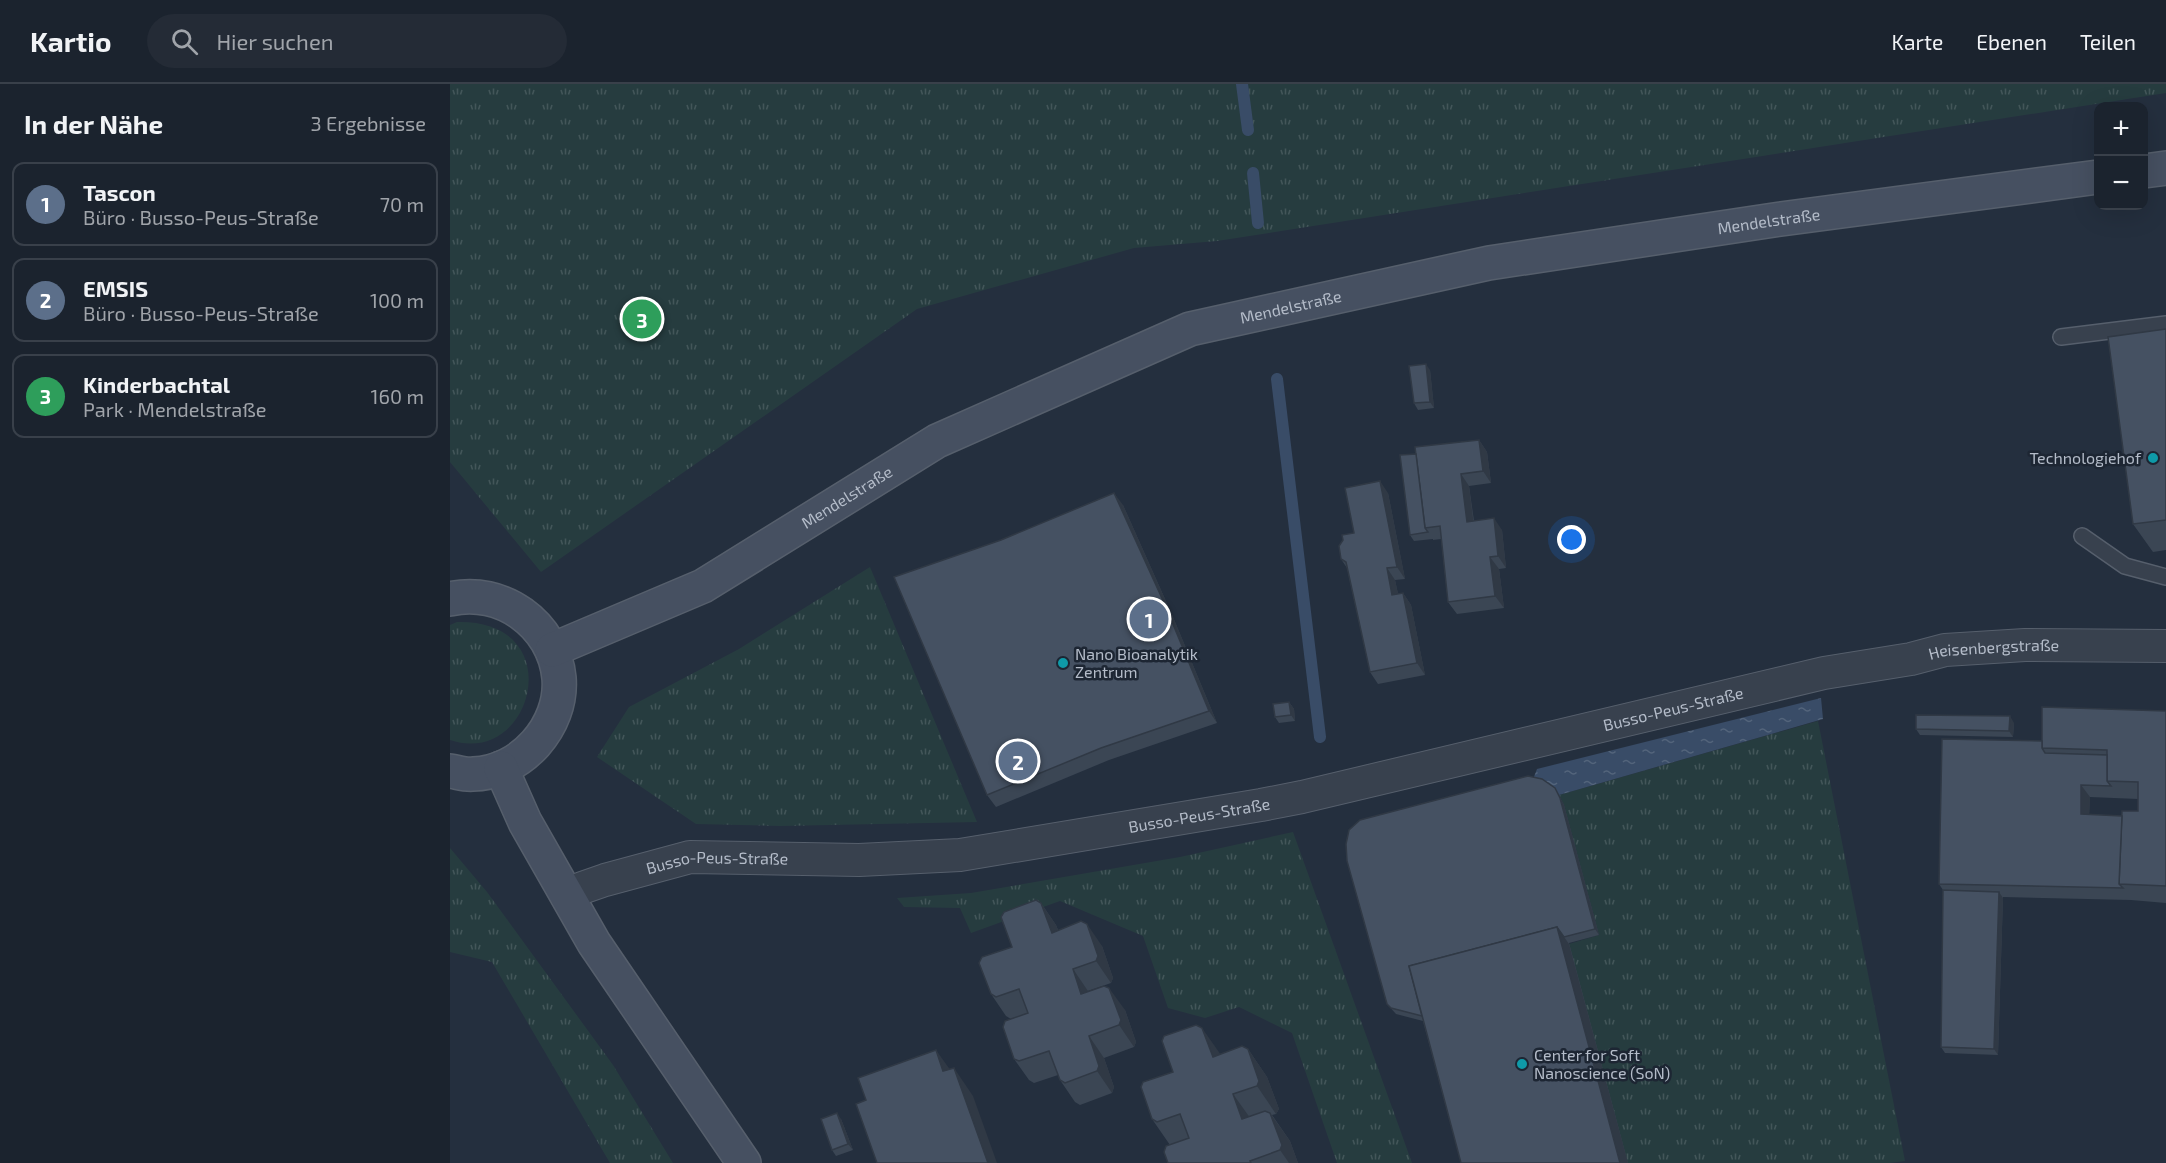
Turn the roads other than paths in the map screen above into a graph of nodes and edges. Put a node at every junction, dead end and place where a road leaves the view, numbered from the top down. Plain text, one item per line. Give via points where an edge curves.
1 (2166, 168) edge
2 (2148, 170) edge
3 (2094, 178) edge
4 (2166, 324) edge
5 (2061, 337) dead end
6 (2082, 536) dead end
7 (2166, 577) edge
8 (450, 599) edge
9 (2166, 646) edge
10 (552, 650) junction
11 (1824, 673) joint
12 (501, 768) junction
13 (450, 771) edge
14 (567, 896) junction
15 (744, 1163) edge

1 - 2 main road
3 - 10 main road, Mendelstraße via 1489,263 1190,329 937,441 703,586
4 - 5 lane
6 - 7 lane via 2125,566
8 - 10 main road via 491,598 516,609 537,626
9 - 11 street, Heisenbergstraße via 2025,645 1945,650
10 - 12 main road via 559,678 556,706 549,724 526,754
11 - 14 street, Busso-Peus-Straße via 1261,805 960,855 859,860 690,857 605,880
12 - 13 main road via 474,774
12 - 14 main road via 525,822
14 - 15 main road via 619,981

